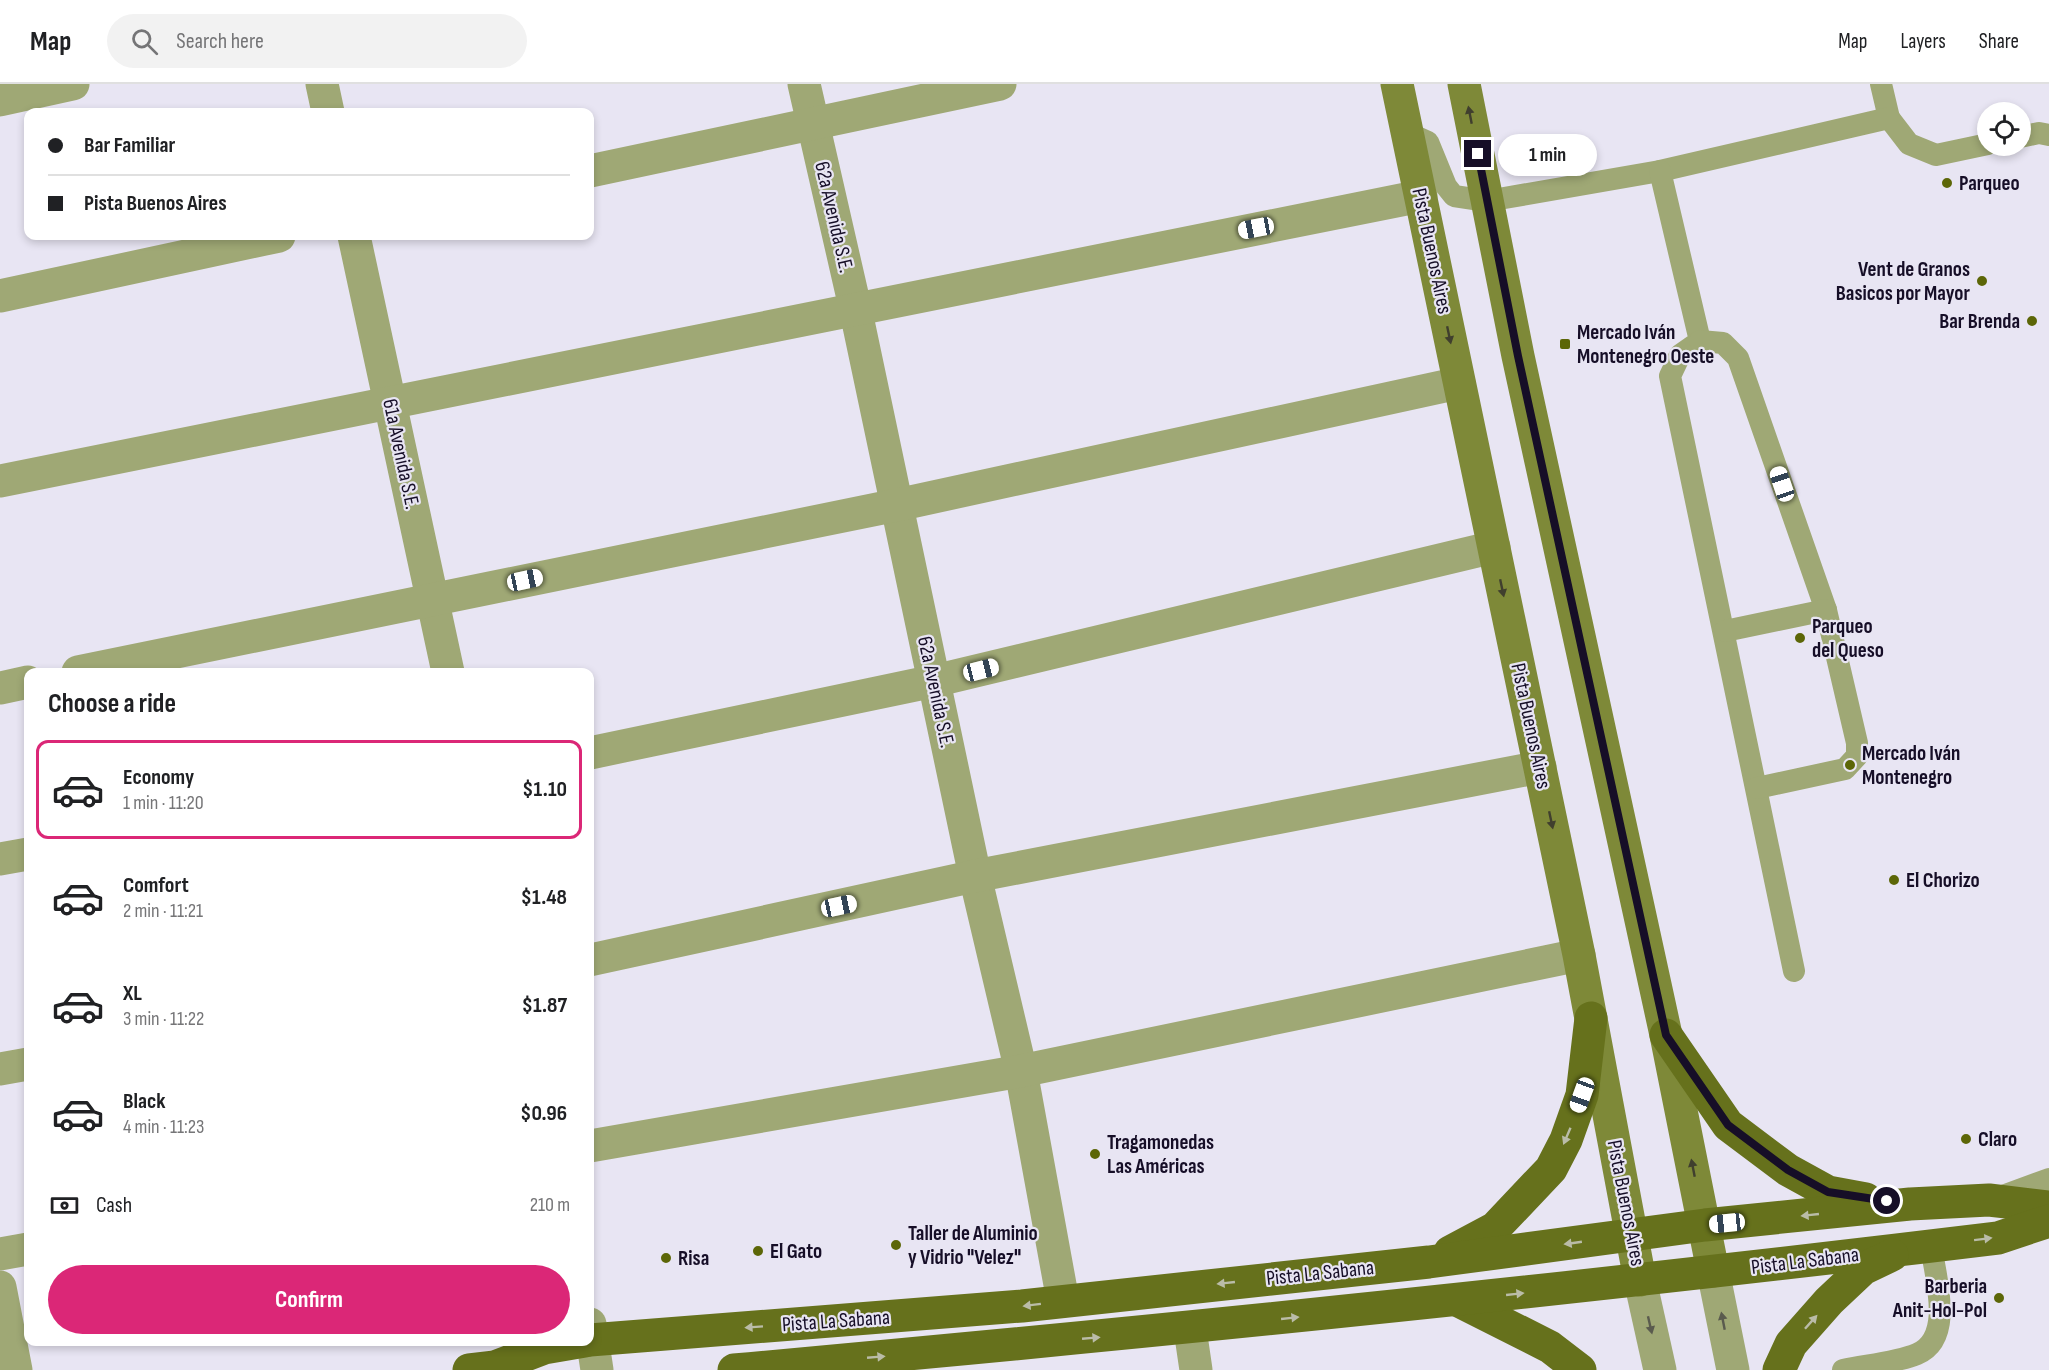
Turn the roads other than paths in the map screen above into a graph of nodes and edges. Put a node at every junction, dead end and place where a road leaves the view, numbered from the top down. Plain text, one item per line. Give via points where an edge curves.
1 (72, 84) edge
2 (322, 84) edge
3 (804, 84) edge
4 (1000, 84) edge
5 (1397, 84) edge
6 (1464, 84) edge
7 (1881, 84) edge
8 (0, 100) edge
9 (327, 108) edge
10 (1889, 118) junction
11 (813, 125) junction
12 (1407, 133) junction
13 (2031, 135) edge
14 (2049, 135) edge
15 (1977, 146) edge
16 (594, 170) edge
17 (1659, 171) junction
18 (1420, 196) junction
19 (1487, 201) junction
20 (260, 240) edge
21 (355, 240) edge
22 (0, 296) edge
23 (855, 307) junction
24 (1700, 341) junction
25 (1459, 383) junction
26 (390, 404) junction
27 (0, 481) edge
28 (897, 505) junction
29 (1494, 547) junction
30 (432, 599) junction
31 (1826, 610) junction
32 (1725, 631) junction
33 (97, 668) edge
34 (447, 668) edge
35 (934, 681) junction
36 (24, 683) edge
37 (0, 688) edge
38 (594, 752) edge
39 (1540, 767) junction
40 (1757, 788) junction
41 (24, 856) edge
42 (0, 859) edge
43 (975, 876) junction
44 (1579, 955) junction
45 (594, 959) edge
46 (1794, 971) dead end
47 (1591, 1018) junction
48 (1666, 1035) junction
49 (24, 1065) edge
50 (0, 1069) edge
51 (1021, 1071) junction
52 (594, 1145) edge
53 (2049, 1179) edge
54 (1989, 1200) junction
55 (1910, 1204) junction
56 (2049, 1207) edge
57 (2049, 1221) edge
58 (1705, 1225) junction
59 (1631, 1235) junction
60 (1918, 1247) junction
61 (24, 1250) edge
62 (0, 1254) edge
63 (1429, 1262) junction
64 (1713, 1271) junction
65 (1640, 1280) junction
66 (0, 1287) edge
67 (1457, 1300) junction
68 (1063, 1301) junction
69 (1190, 1329) junction
70 (594, 1343) edge
71 (563, 1346) edge
72 (490, 1369) edge
73 (16, 1370) edge
74 (734, 1370) edge
75 (1196, 1370) edge
76 (1580, 1370) edge
77 (1660, 1370) edge
78 (1733, 1370) edge
79 (1779, 1370) edge
80 (1843, 1370) edge

1 - 8 street
2 - 9 street
3 - 11 street, 62a Avenida S.E.
4 - 11 street
5 - 12 main road, Pista Buenos Aires
19 -> 6 main road
7 - 10 lane
10 - 15 lane via 1909,144 1936,155
10 - 17 lane
11 - 16 street
11 - 23 street, 62a Avenida S.E.
12 - 18 main road, Pista Buenos Aires
12 - 19 lane via 1428,142 1454,196
13 - 14 lane
17 - 19 lane
17 - 24 lane
18 - 23 street
18 -> 25 main road, Pista Buenos Aires
19 - 48 main road
20 - 22 street
21 - 26 street, 61a Avenida S.E.
23 - 26 street
23 - 28 street, 62a Avenida S.E.
24 - 31 lane via 1723,343 1738,358
24 - 32 lane via 1680,355 1670,376
25 - 28 street
25 - 29 main road, Pista Buenos Aires
26 - 27 street
26 - 30 street, 61a Avenida S.E.
28 - 30 street
28 - 35 street, 62a Avenida S.E.
29 - 35 street
29 -> 39 main road, Pista Buenos Aires
30 - 33 street
30 - 34 street, 61a Avenida S.E.
31 - 32 lane
31 - 40 lane via 1857,756 1845,769
32 - 40 lane
35 - 38 street
35 - 43 street, 62a Avenida S.E.
36 - 37 street
39 - 43 street
39 -> 44 main road, Pista Buenos Aires
40 - 46 lane
41 - 42 street
43 - 45 street
43 - 51 street, 62a Avenida S.E.
44 - 47 main road, Pista Buenos Aires
44 - 51 street
47 - 59 main road, Pista Buenos Aires
47 -> 63 main road via 1582,1095 1551,1169 1495,1228
48 - 55 main road via 1728,1125 1788,1170 1828,1192
58 -> 48 main road
49 - 50 street
51 - 52 street
51 - 68 street, 62a Avenida S.E.
53 - 54 lane
54 - 55 main road, Pista La Sabana
54 - 56 main road, Pista La Sabana
55 -> 58 main road, Pista La Sabana
60 -> 57 main road, Pista La Sabana via 1998,1238
58 - 59 main road, Pista La Sabana
58 - 64 main road
59 -> 63 main road, Pista La Sabana
59 - 65 main road, Pista Buenos Aires
60 - 64 main road, Pista La Sabana
79 -> 60 main road via 1791,1344 1863,1269
60 - 80 lane via 1940,1314 1936,1336 1918,1354
61 - 62 street
63 -> 68 main road, Pista La Sabana
64 - 65 main road, Pista La Sabana
78 -> 64 street
67 -> 65 main road, Pista La Sabana
65 -> 77 street, Pista Buenos Aires
66 - 73 street
69 -> 67 main road, Pista La Sabana
67 - 76 main road via 1550,1347
68 -> 70 main road, Pista La Sabana
74 -> 69 main road, Pista La Sabana
69 - 75 street
71 - 72 main road, Pista La Sabana via 544,1348

